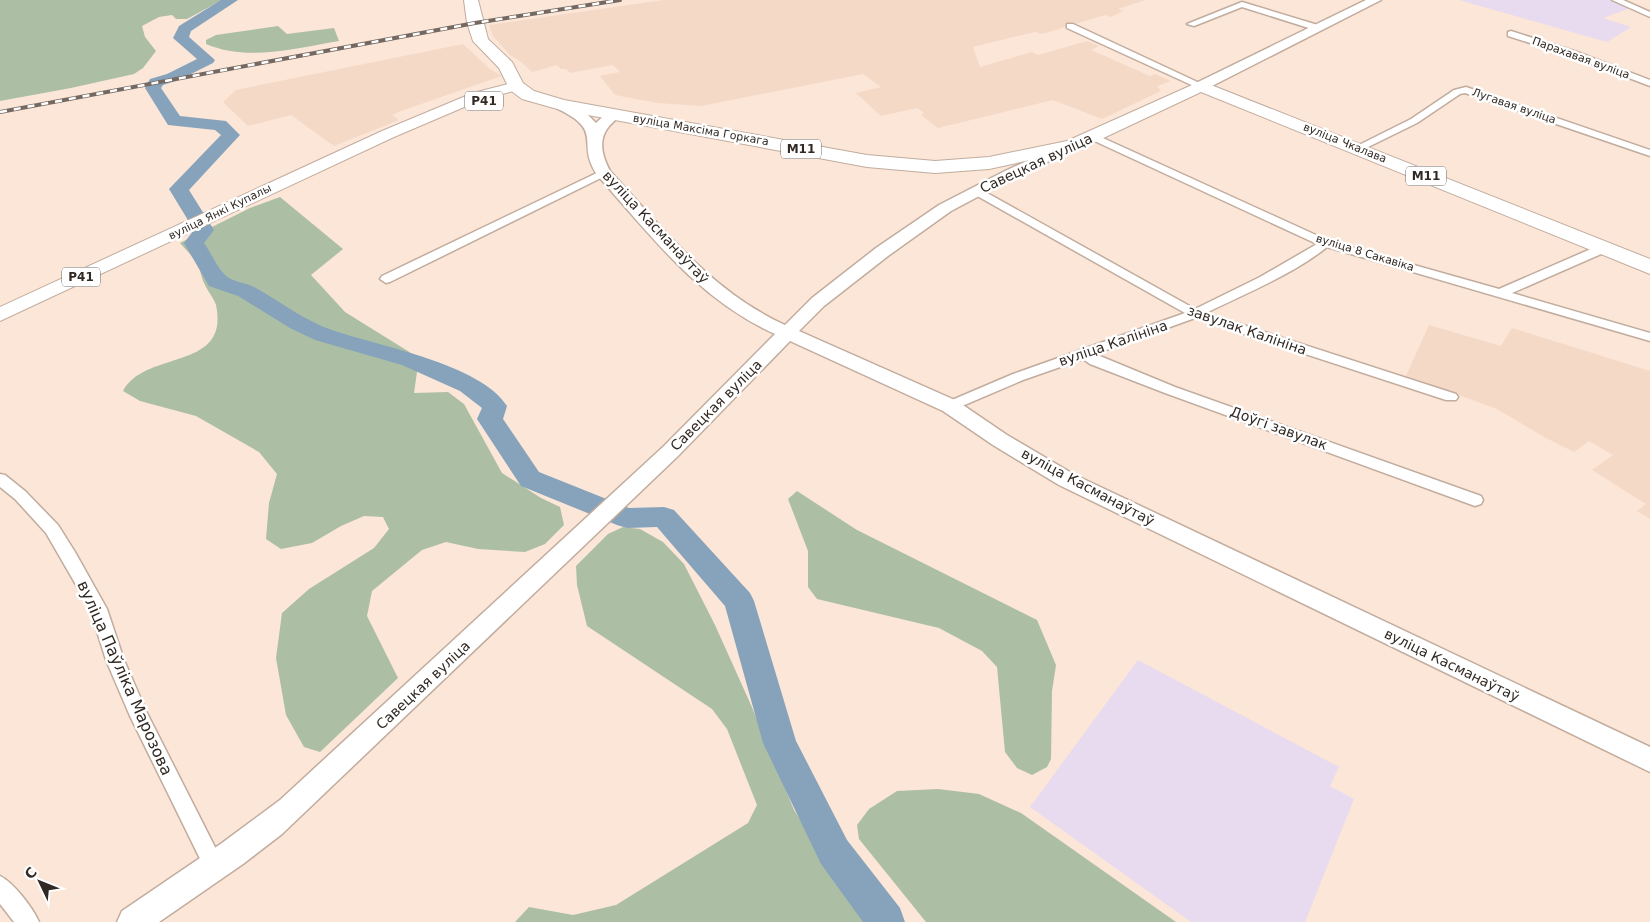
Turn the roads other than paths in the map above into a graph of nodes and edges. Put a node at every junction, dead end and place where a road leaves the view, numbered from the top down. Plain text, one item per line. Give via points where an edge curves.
1 (472, 0) edge
2 (1374, 0) edge
3 (1616, 0) edge
4 (1650, 14) edge
5 (1191, 24) dead end
6 (1070, 26) dead end
7 (1318, 28) junction
8 (1511, 34) dead end
9 (524, 82) junction
10 (1650, 83) edge
11 (1201, 86) junction
12 (561, 105) junction
13 (592, 109) junction
14 (441, 111) junction
15 (614, 114) junction
16 (1092, 136) junction
17 (596, 138) junction
18 (1073, 145) junction
19 (1358, 148) junction
20 (1650, 153) edge
21 (989, 163) junction
22 (603, 173) junction
23 (1010, 174) junction
24 (976, 191) junction
25 (1325, 243) junction
26 (1604, 248) junction
27 (1650, 267) edge
28 (386, 280) dead end
29 (1499, 294) junction
30 (1195, 314) junction
31 (0, 315) edge
32 (787, 334) junction
33 (1650, 337) edge
34 (1084, 353) junction
35 (1451, 397) dead end
36 (950, 406) junction
37 (0, 479) edge
38 (1475, 500) dead end
39 (1650, 760) edge
40 (214, 866) junction
41 (0, 886) edge
42 (135, 921) edge
43 (28, 922) edge

1 - 9 highway, вуліца Максіма Горкага / М11 via 481,41
2 - 7 main road, Савецкая вуліца
3 - 4 street
5 - 7 street via 1242,4
6 - 11 street, вуліца Чкалава
7 - 11 main road, Савецкая вуліца
8 - 10 street, Парахавая вуліца
9 - 12 highway, вуліца Максіма Горкага / М11
9 - 13 highway, вуліца Максіма Горкага / М11
9 - 14 main road, вуліца Янкі Купалы / Р41
9 - 14 main road, вуліца Янкі Купалы / Р41 via 473,103
11 - 16 highway, Савецкая вуліца / М11
11 - 19 highway, вуліца Чкалава / М11
12 - 13 highway, вуліца Максіма Горкага / М11
12 - 17 main road via 585,117
13 - 15 highway, вуліца Максіма Горкага / М11
14 - 31 main road, вуліца Янкі Купалы / Р41
15 - 17 main road via 603,123
15 - 21 highway, вуліца Максіма Горкага / М11 via 887,164 935,167
16 - 18 highway, Савецкая вуліца / М11
16 - 25 street, вуліца 8 Сакавіка
17 - 22 main road, вуліца Касманаўтаў via 595,158
18 - 21 highway, вуліца Максіма Горкага / М11
18 - 23 main road, Савецкая вуліца
19 - 20 street, Лугавая вуліца via 1414,121 1457,92 1466,90
19 - 26 highway, вуліца Чкалава / М11
21 - 23 main road
22 - 28 street
22 - 32 main road, вуліца Касманаўтаў via 693,272 734,305
23 - 24 main road, Савецкая вуліца
24 - 30 street, завулак Калініна
24 - 32 main road, Савецкая вуліца via 945,208 841,283
25 - 29 street, вуліца 8 Сакавіка
25 - 30 street, вуліца Калініна via 1264,280
26 - 27 highway, вуліца Чкалава / М11
26 - 29 street
29 - 33 street, вуліца 8 Сакавіка
30 - 34 street, вуліца Калініна
30 - 35 street, завулак Калініна
32 - 36 main road, вуліца Касманаўтаў
32 - 40 main road, Савецкая вуліца via 671,451 278,820
34 - 36 street, вуліца Калініна
34 - 38 street, Доўгі завулак via 1095,361 1170,390
36 - 39 main road, вуліца Касманаўтаў via 1067,480
37 - 40 street, вуліца Паўліка Марозова via 52,529 69,556 98,609 139,716
40 - 42 main road, Савецкая вуліца
41 - 43 street

